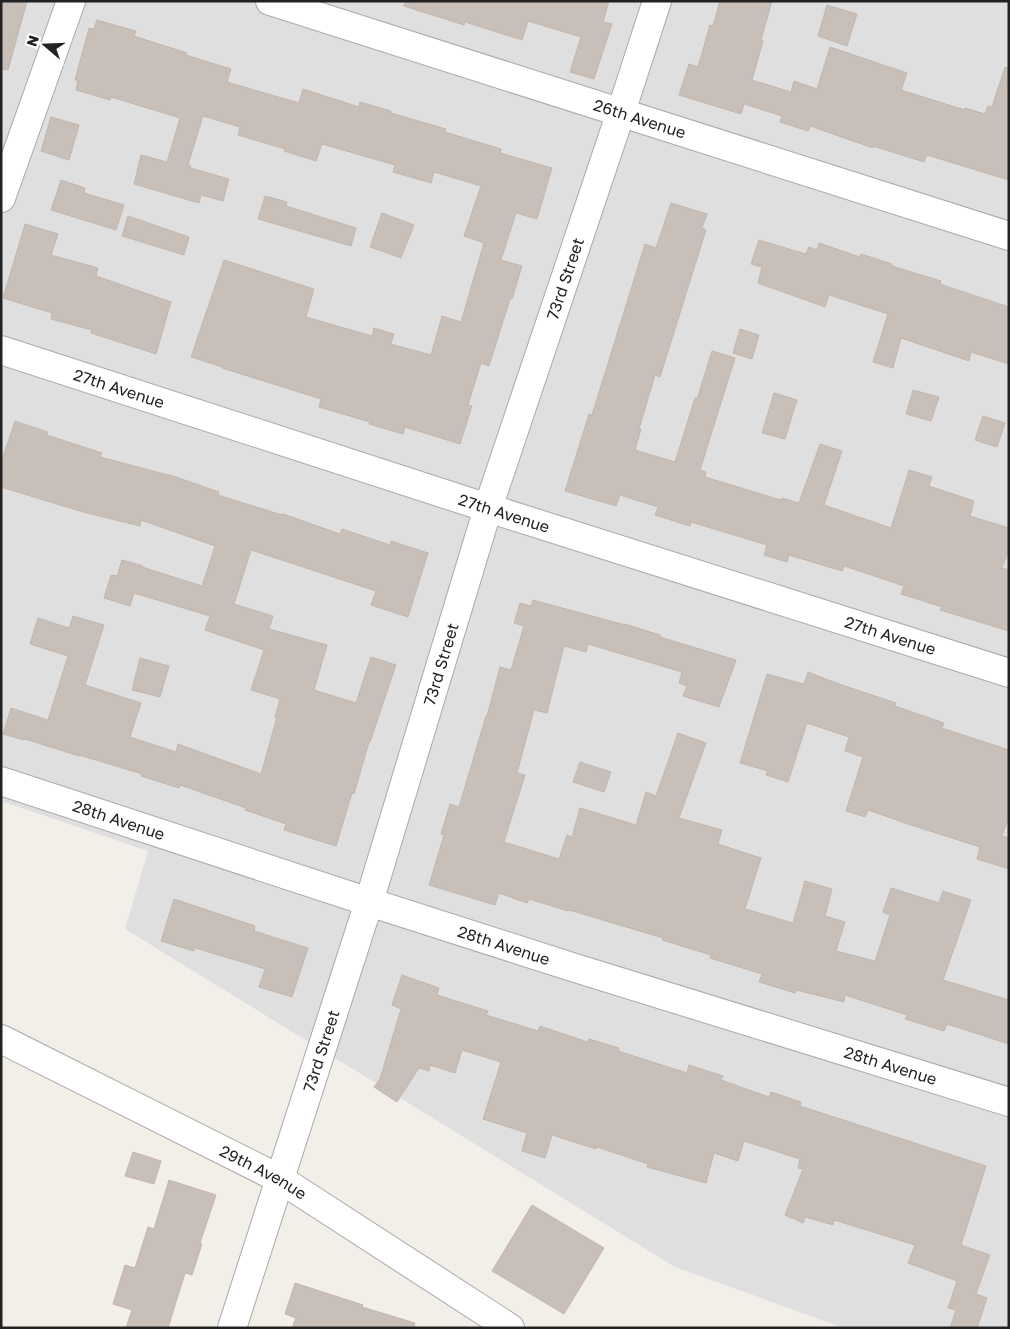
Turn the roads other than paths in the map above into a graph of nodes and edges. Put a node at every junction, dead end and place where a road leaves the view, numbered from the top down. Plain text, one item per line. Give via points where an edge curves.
1 (71, 1) edge
2 (270, 1) edge
3 (657, 1) edge
4 (621, 112) junction
5 (1, 198) edge
6 (1009, 236) edge
7 (1, 350) edge
8 (488, 508) junction
9 (1009, 674) edge
10 (1, 781) edge
11 (369, 902) junction
12 (1, 1039) edge
13 (1009, 1102) edge
14 (280, 1179) junction
15 (232, 1328) edge
16 (510, 1328) edge

1 - 5 street
2 - 4 street, 26th Avenue
3 - 4 street, 73rd Street
4 - 6 street, 26th Avenue
4 - 8 street, 73rd Street
7 - 8 street, 27th Avenue
8 - 9 street, 27th Avenue
8 - 11 street, 73rd Street
10 - 11 street, 28th Avenue
11 - 13 street, 28th Avenue
11 - 14 street, 73rd Street
12 - 14 street, 29th Avenue
14 - 15 street, 73rd Street
14 - 16 street, 29th Avenue

